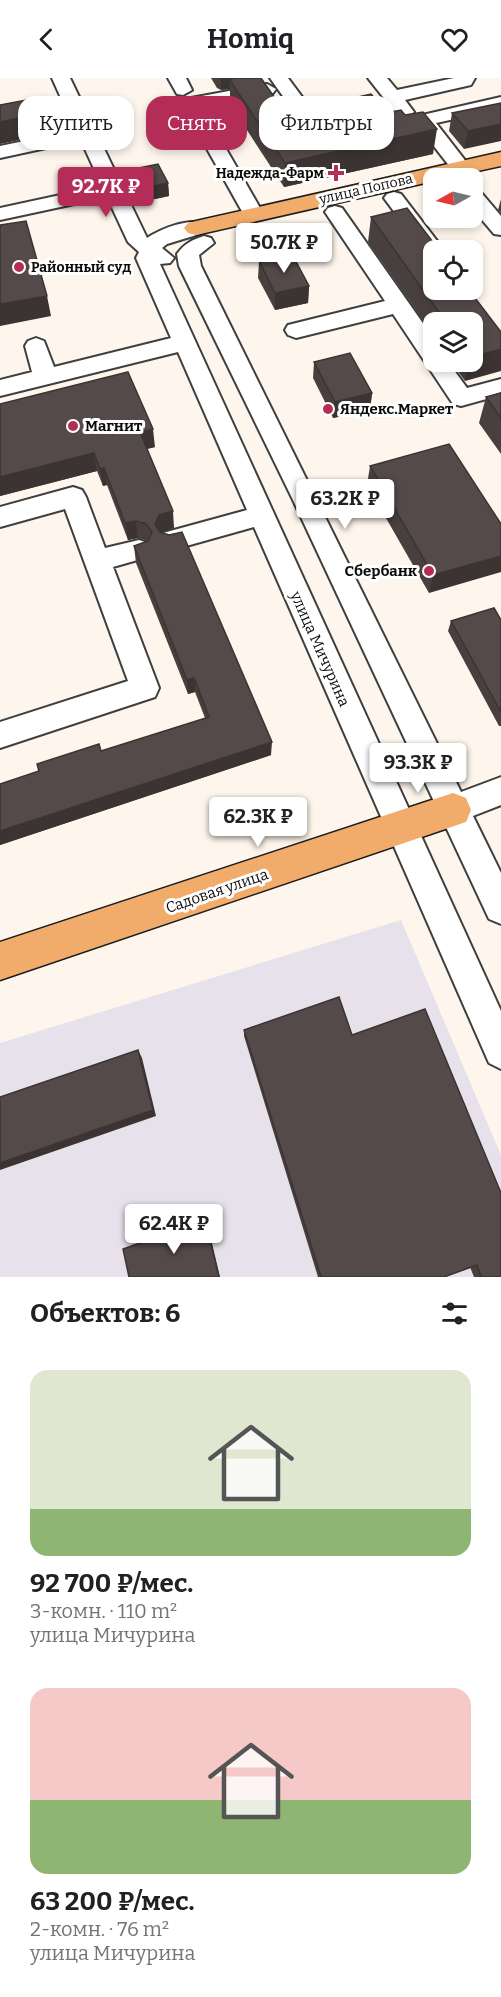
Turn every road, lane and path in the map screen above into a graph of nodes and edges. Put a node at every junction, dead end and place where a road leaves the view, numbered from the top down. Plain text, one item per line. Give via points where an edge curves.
1 (62, 78) edge
2 (377, 78) edge
3 (466, 78) edge
4 (281, 82) edge
5 (71, 96) edge
6 (391, 96) edge
7 (394, 97) edge
8 (394, 99) edge
9 (501, 104) edge
10 (18, 112) edge
11 (0, 115) edge
12 (418, 122) junction
13 (18, 148) edge
14 (96, 150) edge
15 (0, 152) edge
16 (501, 159) edge
17 (461, 168) edge
18 (481, 168) edge
19 (483, 174) edge
20 (501, 174) edge
21 (423, 182) edge
22 (114, 189) junction
23 (423, 191) edge
24 (394, 198) junction
25 (483, 207) edge
26 (335, 212) junction
27 (0, 214) edge
28 (254, 215) junction
29 (501, 229) edge
30 (200, 236) junction
31 (426, 240) edge
32 (149, 249) junction
33 (186, 270) junction
34 (157, 280) junction
35 (398, 305) junction
36 (296, 330) dead end
37 (423, 341) edge
38 (183, 343) junction
39 (36, 346) dead end
40 (443, 372) edge
41 (45, 377) junction
42 (501, 387) edge
43 (0, 388) edge
44 (261, 516) junction
45 (0, 517) edge
46 (172, 540) edge
47 (140, 550) edge
48 (98, 561) junction
49 (0, 735) edge
50 (501, 791) edge
51 (453, 810) junction
52 (401, 829) junction
53 (501, 908) edge
54 (0, 961) edge
55 (501, 1051) edge

1 - 5 street, улица Мичурина
2 - 6 street
3 - 7 street
4 - 12 street via 326,143
4 - 28 street via 191,104
8 - 12 street
9 - 12 street
10 - 11 street
12 - 17 street
13 - 15 street
14 - 22 street, улица Мичурина
16 - 18 main road, улица Попова
19 - 20 main road, улица Попова
21 - 28 main road, улица Попова
22 - 27 street
22 - 32 street, улица Мичурина via 138,242
23 - 24 main road, улица Попова
24 - 26 main road, улица Попова
24 - 31 street
25 - 29 street
26 - 30 main road, улица Попова
26 - 35 street
28 - 30 main road, улица Попова
30 - 32 street via 156,239
30 - 33 street via 188,254
32 - 33 street, улица Мичурина
32 - 34 street, улица Мичурина via 147,258
33 - 34 street via 168,268
33 - 51 street via 306,500
34 - 38 street, улица Мичурина
35 - 36 street
35 - 37 street
38 - 41 street
38 - 44 street, улица Мичурина
39 - 41 street
40 - 42 street via 461,398
41 - 43 street
44 - 46 street
44 - 52 street, улица Мичурина
45 - 48 street via 74,497
47 - 48 street
48 - 49 street via 145,688
50 - 51 street, Садовая улица
51 - 52 main road, Садовая улица
51 - 53 street
52 - 54 main road, Садовая улица
52 - 55 street, улица Мичурина

